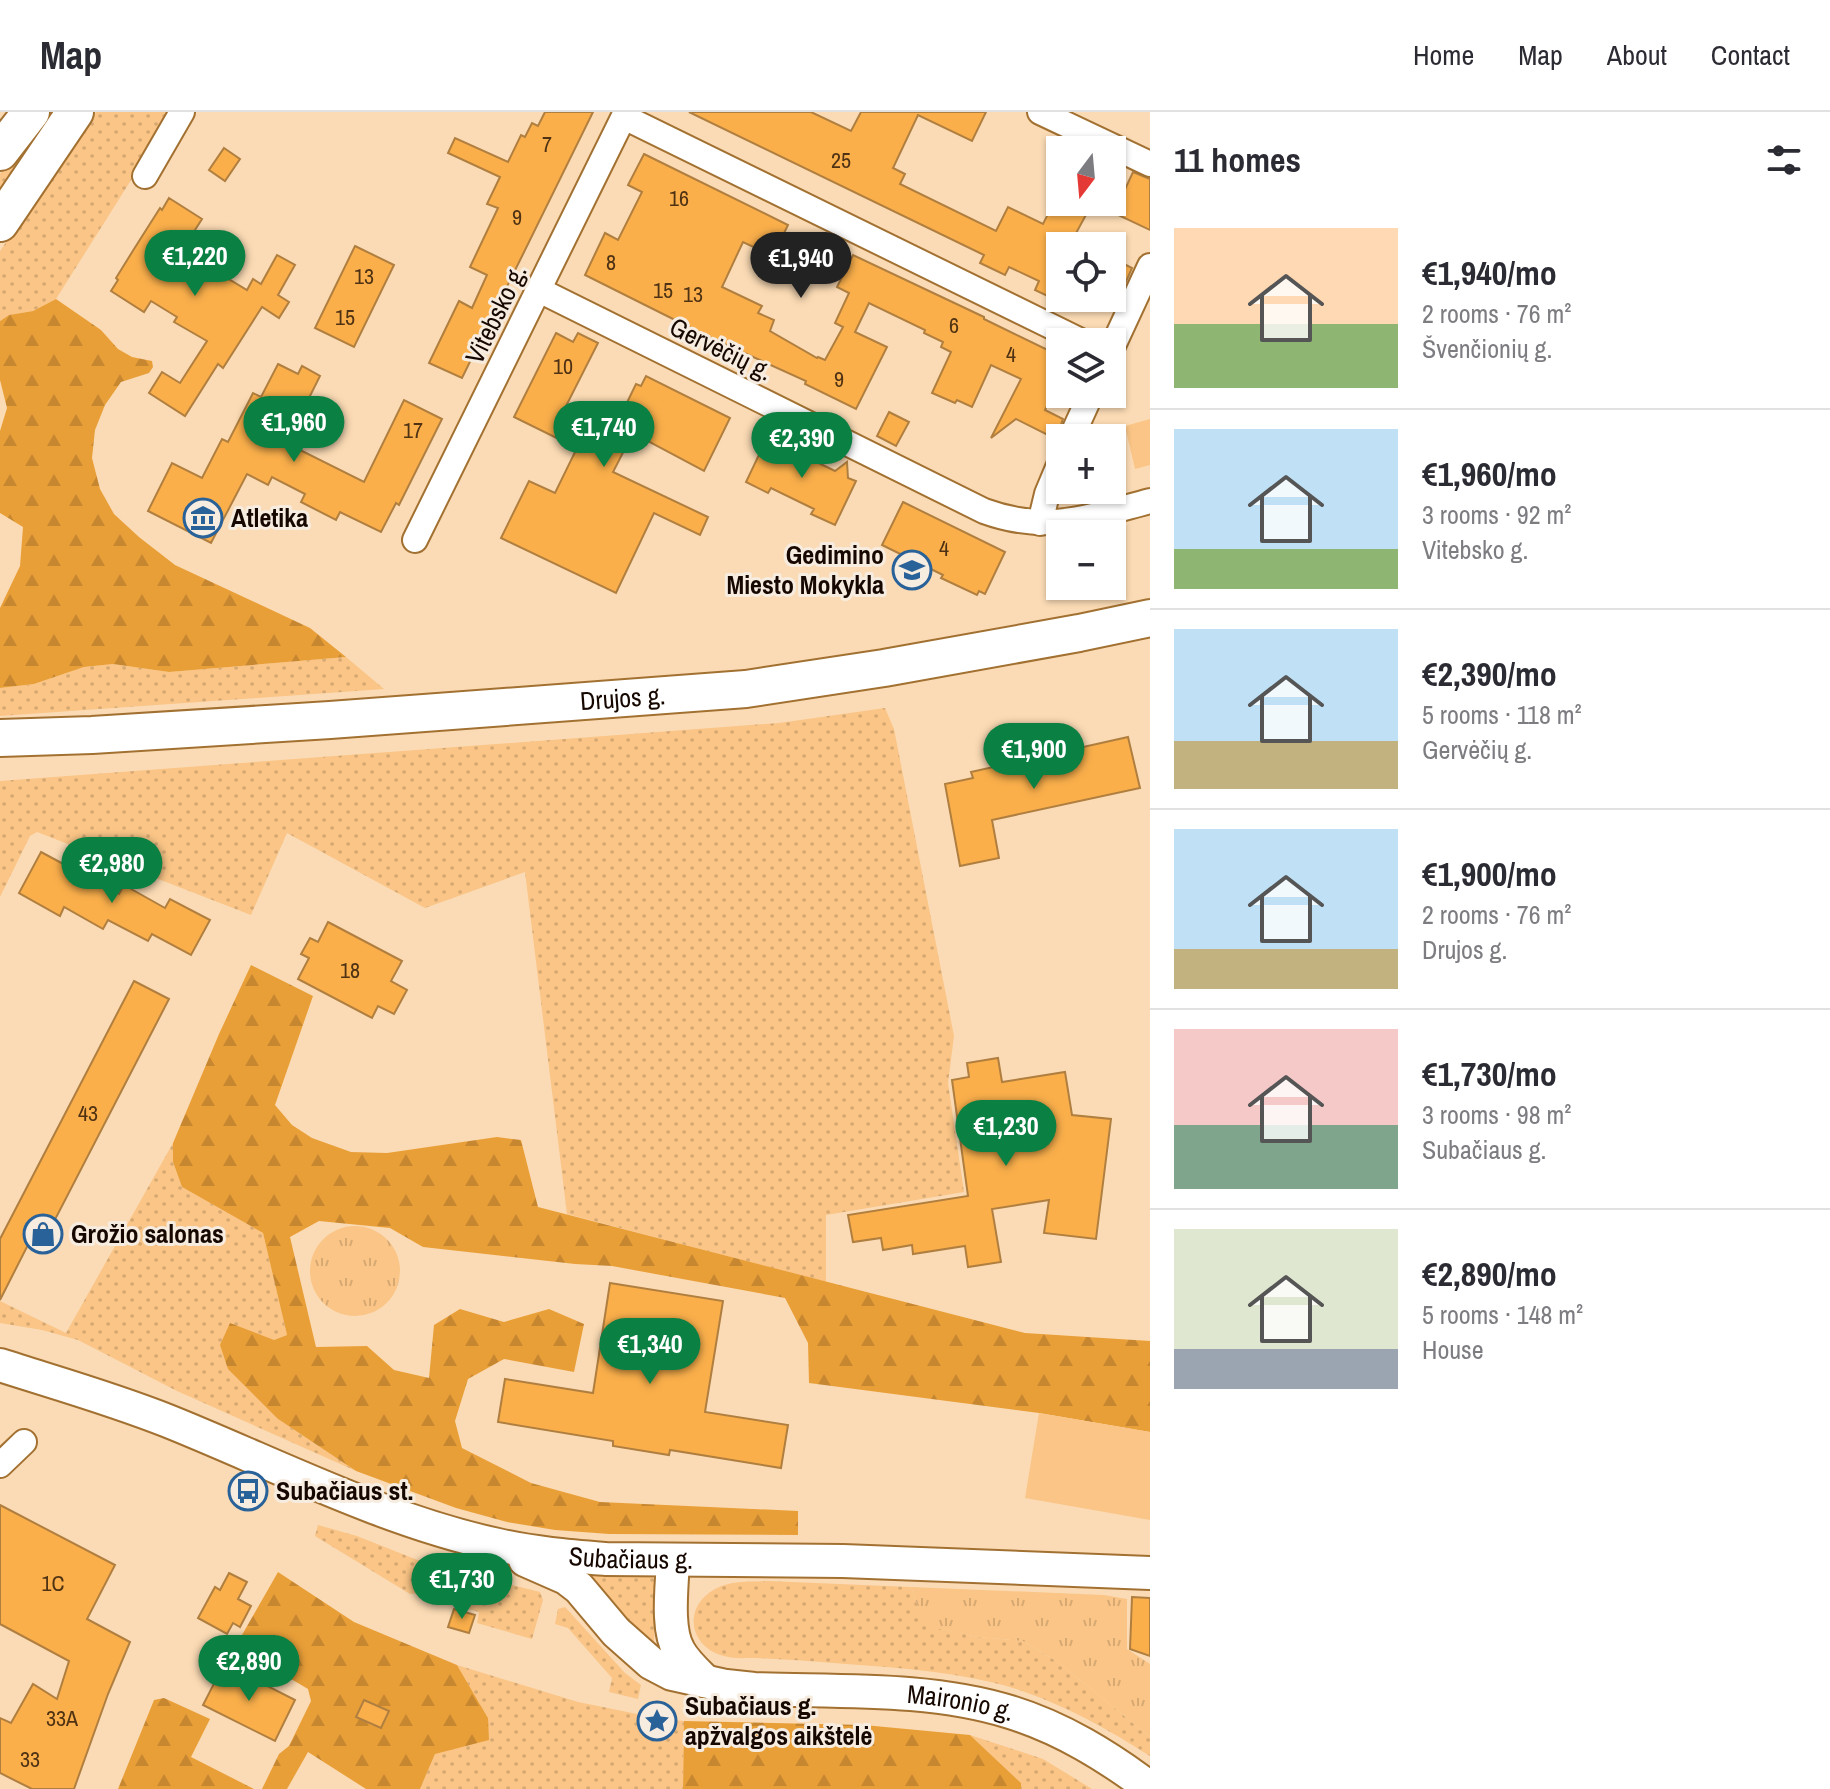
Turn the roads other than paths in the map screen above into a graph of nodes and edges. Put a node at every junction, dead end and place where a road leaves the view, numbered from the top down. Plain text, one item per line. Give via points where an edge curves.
1 (31, 112) edge
2 (75, 112) edge
3 (182, 112) edge
4 (1040, 112) edge
5 (625, 115) edge
6 (0, 152) edge
7 (1150, 164) edge
8 (145, 176) dead end
9 (0, 223) edge
10 (1150, 266) edge
11 (539, 290) junction
12 (1055, 328) edge
13 (1121, 328) edge
14 (1046, 498) edge
15 (1150, 501) edge
16 (1040, 523) junction
17 (415, 540) dead end
18 (1150, 618) edge
19 (92, 735) junction
20 (0, 738) edge
21 (0, 752) edge
22 (0, 1365) edge
23 (24, 1442) dead end
24 (0, 1465) edge
25 (498, 1545) junction
26 (673, 1560) junction
27 (1150, 1573) edge
28 (705, 1681) junction
29 (1150, 1788) edge

1 - 6 main road
2 - 9 main road
3 - 8 street
4 - 7 street
5 - 11 street, Vitebsko g.
5 - 12 street
10 - 13 street
11 - 16 street, Gervėčių g. via 984,511
11 - 17 street, Vitebsko g.
14 - 16 street
15 - 16 street, Gervėčių g.
18 - 19 main road, Drujos g. via 746,689
19 - 20 main road, Drujos g.
19 - 21 main road, Drujos g.
22 - 25 main road, Subačiaus g. via 150,1414 410,1520
23 - 24 street
25 - 26 main road, Subačiaus g. via 568,1556
25 - 28 main road, Maironio g. via 579,1588 651,1663
26 - 27 main road, Subačiaus g.
26 - 28 main road via 673,1637 678,1651
28 - 29 main road, Maironio g. via 977,1704 1079,1741

